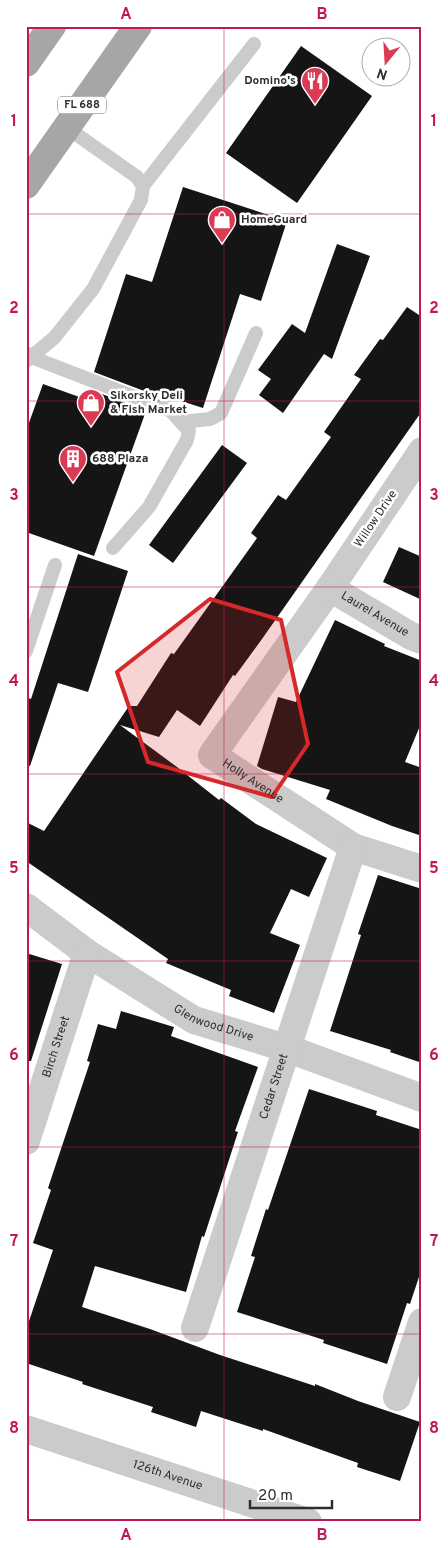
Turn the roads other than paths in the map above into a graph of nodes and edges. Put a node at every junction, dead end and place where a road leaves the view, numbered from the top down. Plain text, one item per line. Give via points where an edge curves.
1 (52, 26) edge
2 (138, 26) edge
3 (254, 44) dead end
4 (26, 63) edge
5 (66, 127) junction
6 (26, 185) edge
7 (143, 186) junction
8 (256, 333) dead end
9 (28, 357) edge
10 (182, 422) junction
11 (422, 451) edge
12 (113, 548) dead end
13 (55, 565) dead end
14 (330, 588) junction
15 (422, 640) edge
16 (26, 651) edge
17 (353, 847) junction
18 (422, 869) edge
19 (26, 907) edge
20 (87, 953) junction
21 (286, 1048) junction
22 (422, 1098) edge
23 (26, 1141) edge
24 (422, 1322) edge
25 (195, 1328) dead end
26 (397, 1397) dead end
27 (26, 1429) edge
28 (308, 1522) edge

1 - 4 main road
2 - 5 main road, FL 688
3 - 7 lane
5 - 6 main road, FL 688
5 - 7 lane via 138,177
7 - 9 lane via 141,200 93,288 54,338
8 - 10 lane via 221,413 210,419
9 - 10 lane via 171,412
10 - 12 lane via 189,431 187,440 149,507
11 - 14 street, Willow Drive
13 - 16 lane
14 - 15 street, Laurel Avenue
14 - 17 street, Holly Avenue via 212,755
17 - 18 street, Holly Avenue
17 - 21 street, Cedar Street
19 - 20 street, Glenwood Drive
20 - 21 street, Glenwood Drive via 194,1020
20 - 23 street, Birch Street
21 - 22 street, Glenwood Drive
21 - 25 street, Cedar Street
24 - 26 street
27 - 28 street, 126th Avenue

